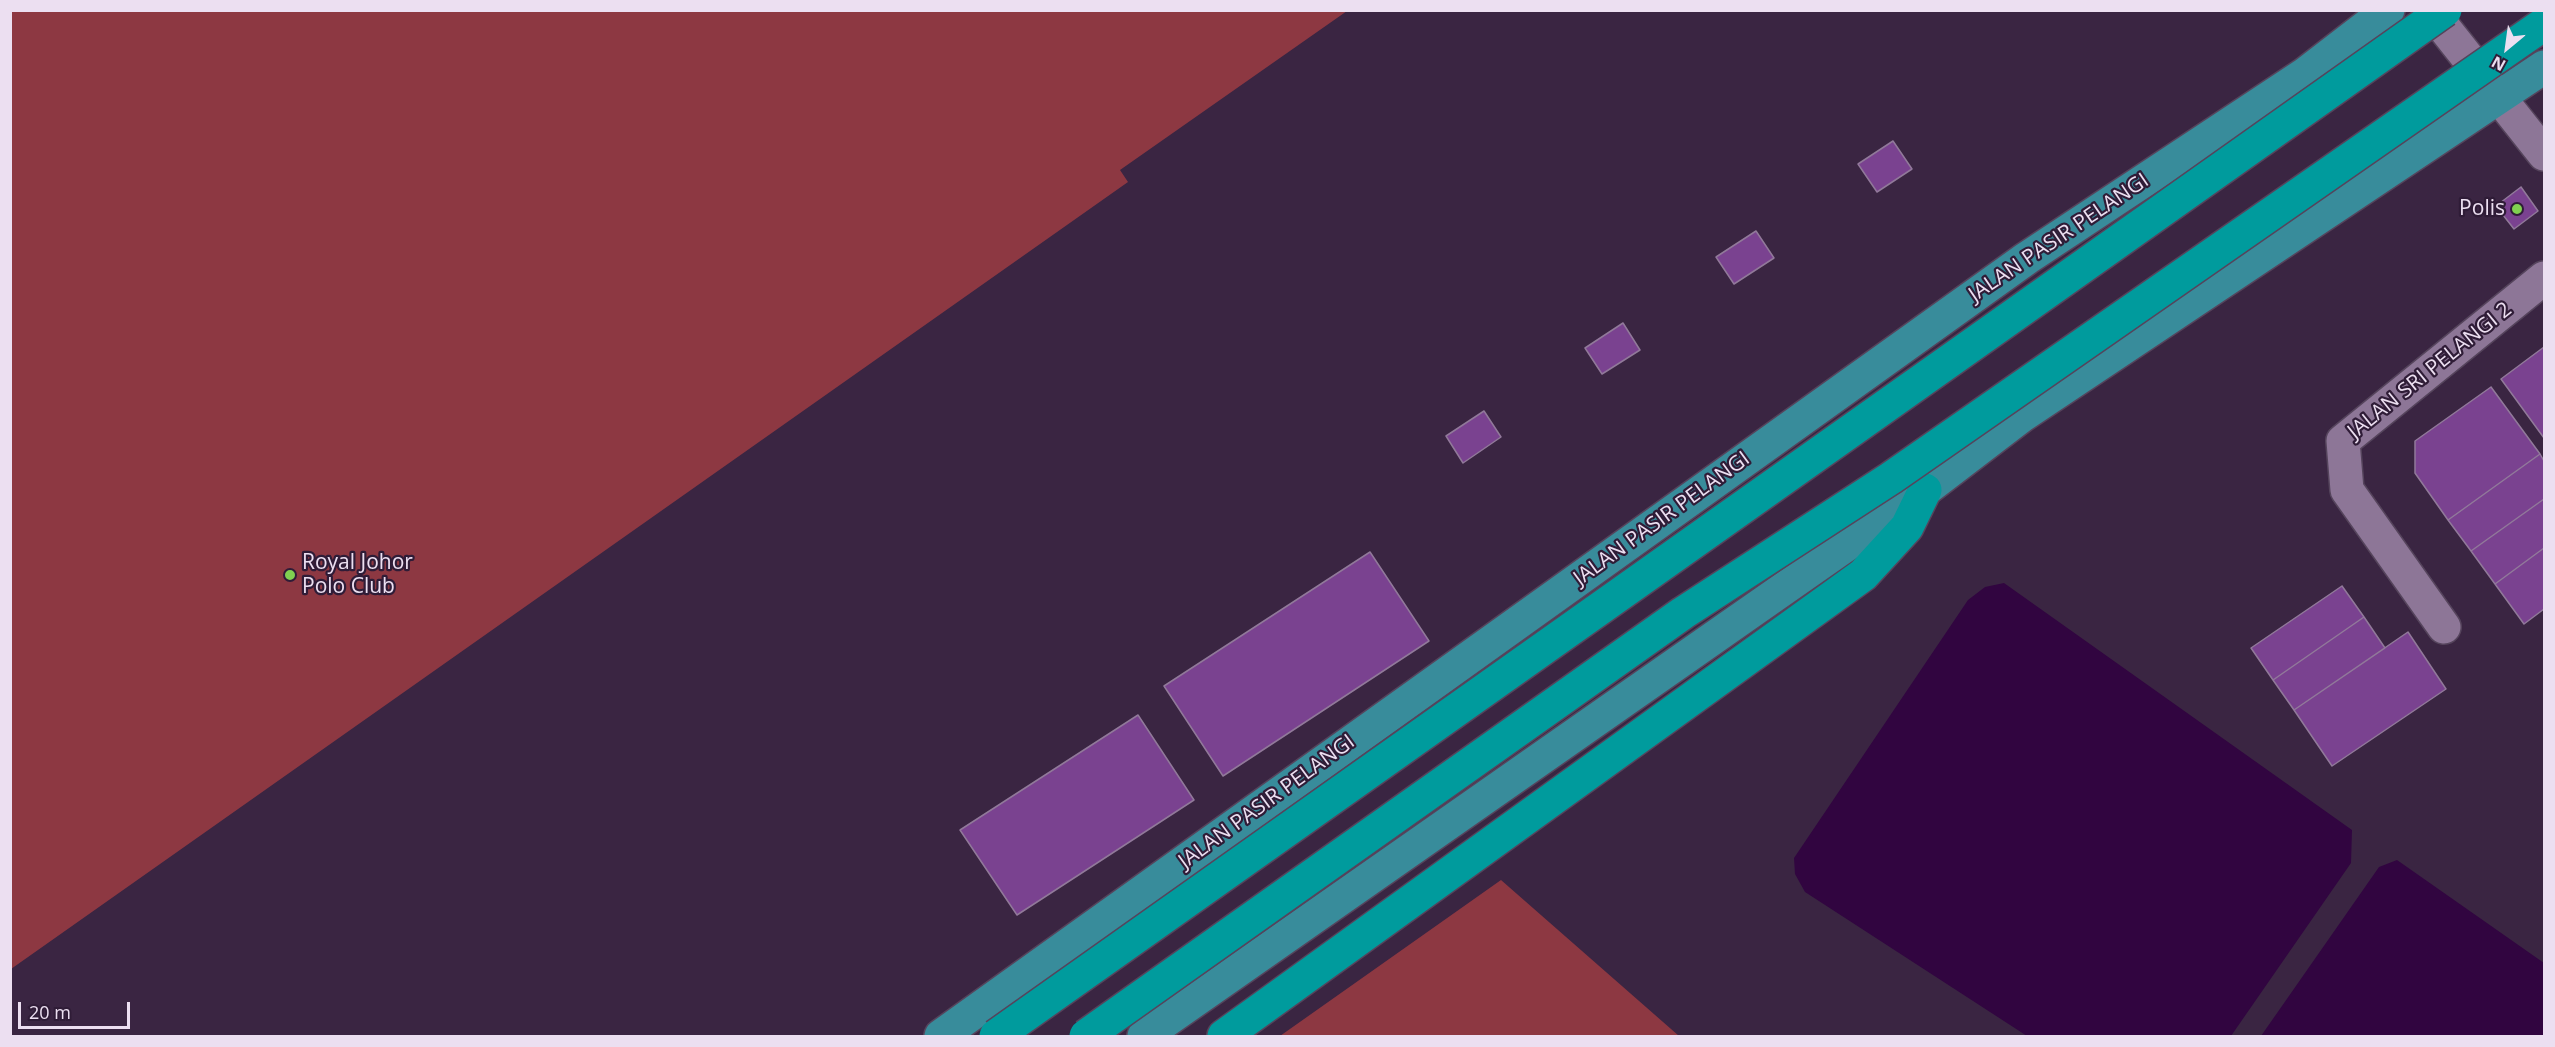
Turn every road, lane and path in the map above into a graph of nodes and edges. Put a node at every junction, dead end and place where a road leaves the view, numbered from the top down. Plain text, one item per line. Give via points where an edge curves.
1 (2388, 10) edge
2 (2430, 10) edge
3 (2445, 10) edge
4 (2544, 24) edge
5 (2544, 67) edge
6 (2498, 98) junction
7 (2544, 154) edge
8 (2544, 278) edge
9 (1925, 489) junction
10 (2444, 627) dead end
11 (941, 1036) edge
12 (996, 1036) edge
13 (1086, 1036) edge
14 (1144, 1036) edge
15 (1224, 1036) edge

1 - 11 main road, JALAN PASIR PELANGI via 2305,74 2018,264
2 - 6 street
3 - 12 highway, bridge
4 - 13 highway, bridge via 1891,478 1683,613
5 - 6 main road
6 - 7 street
6 - 9 main road via 2023,416
8 - 10 street, JALAN SRI PELANGI 2 via 2343,441 2347,489
9 - 14 main road
9 - 15 highway via 1907,527 1863,575

